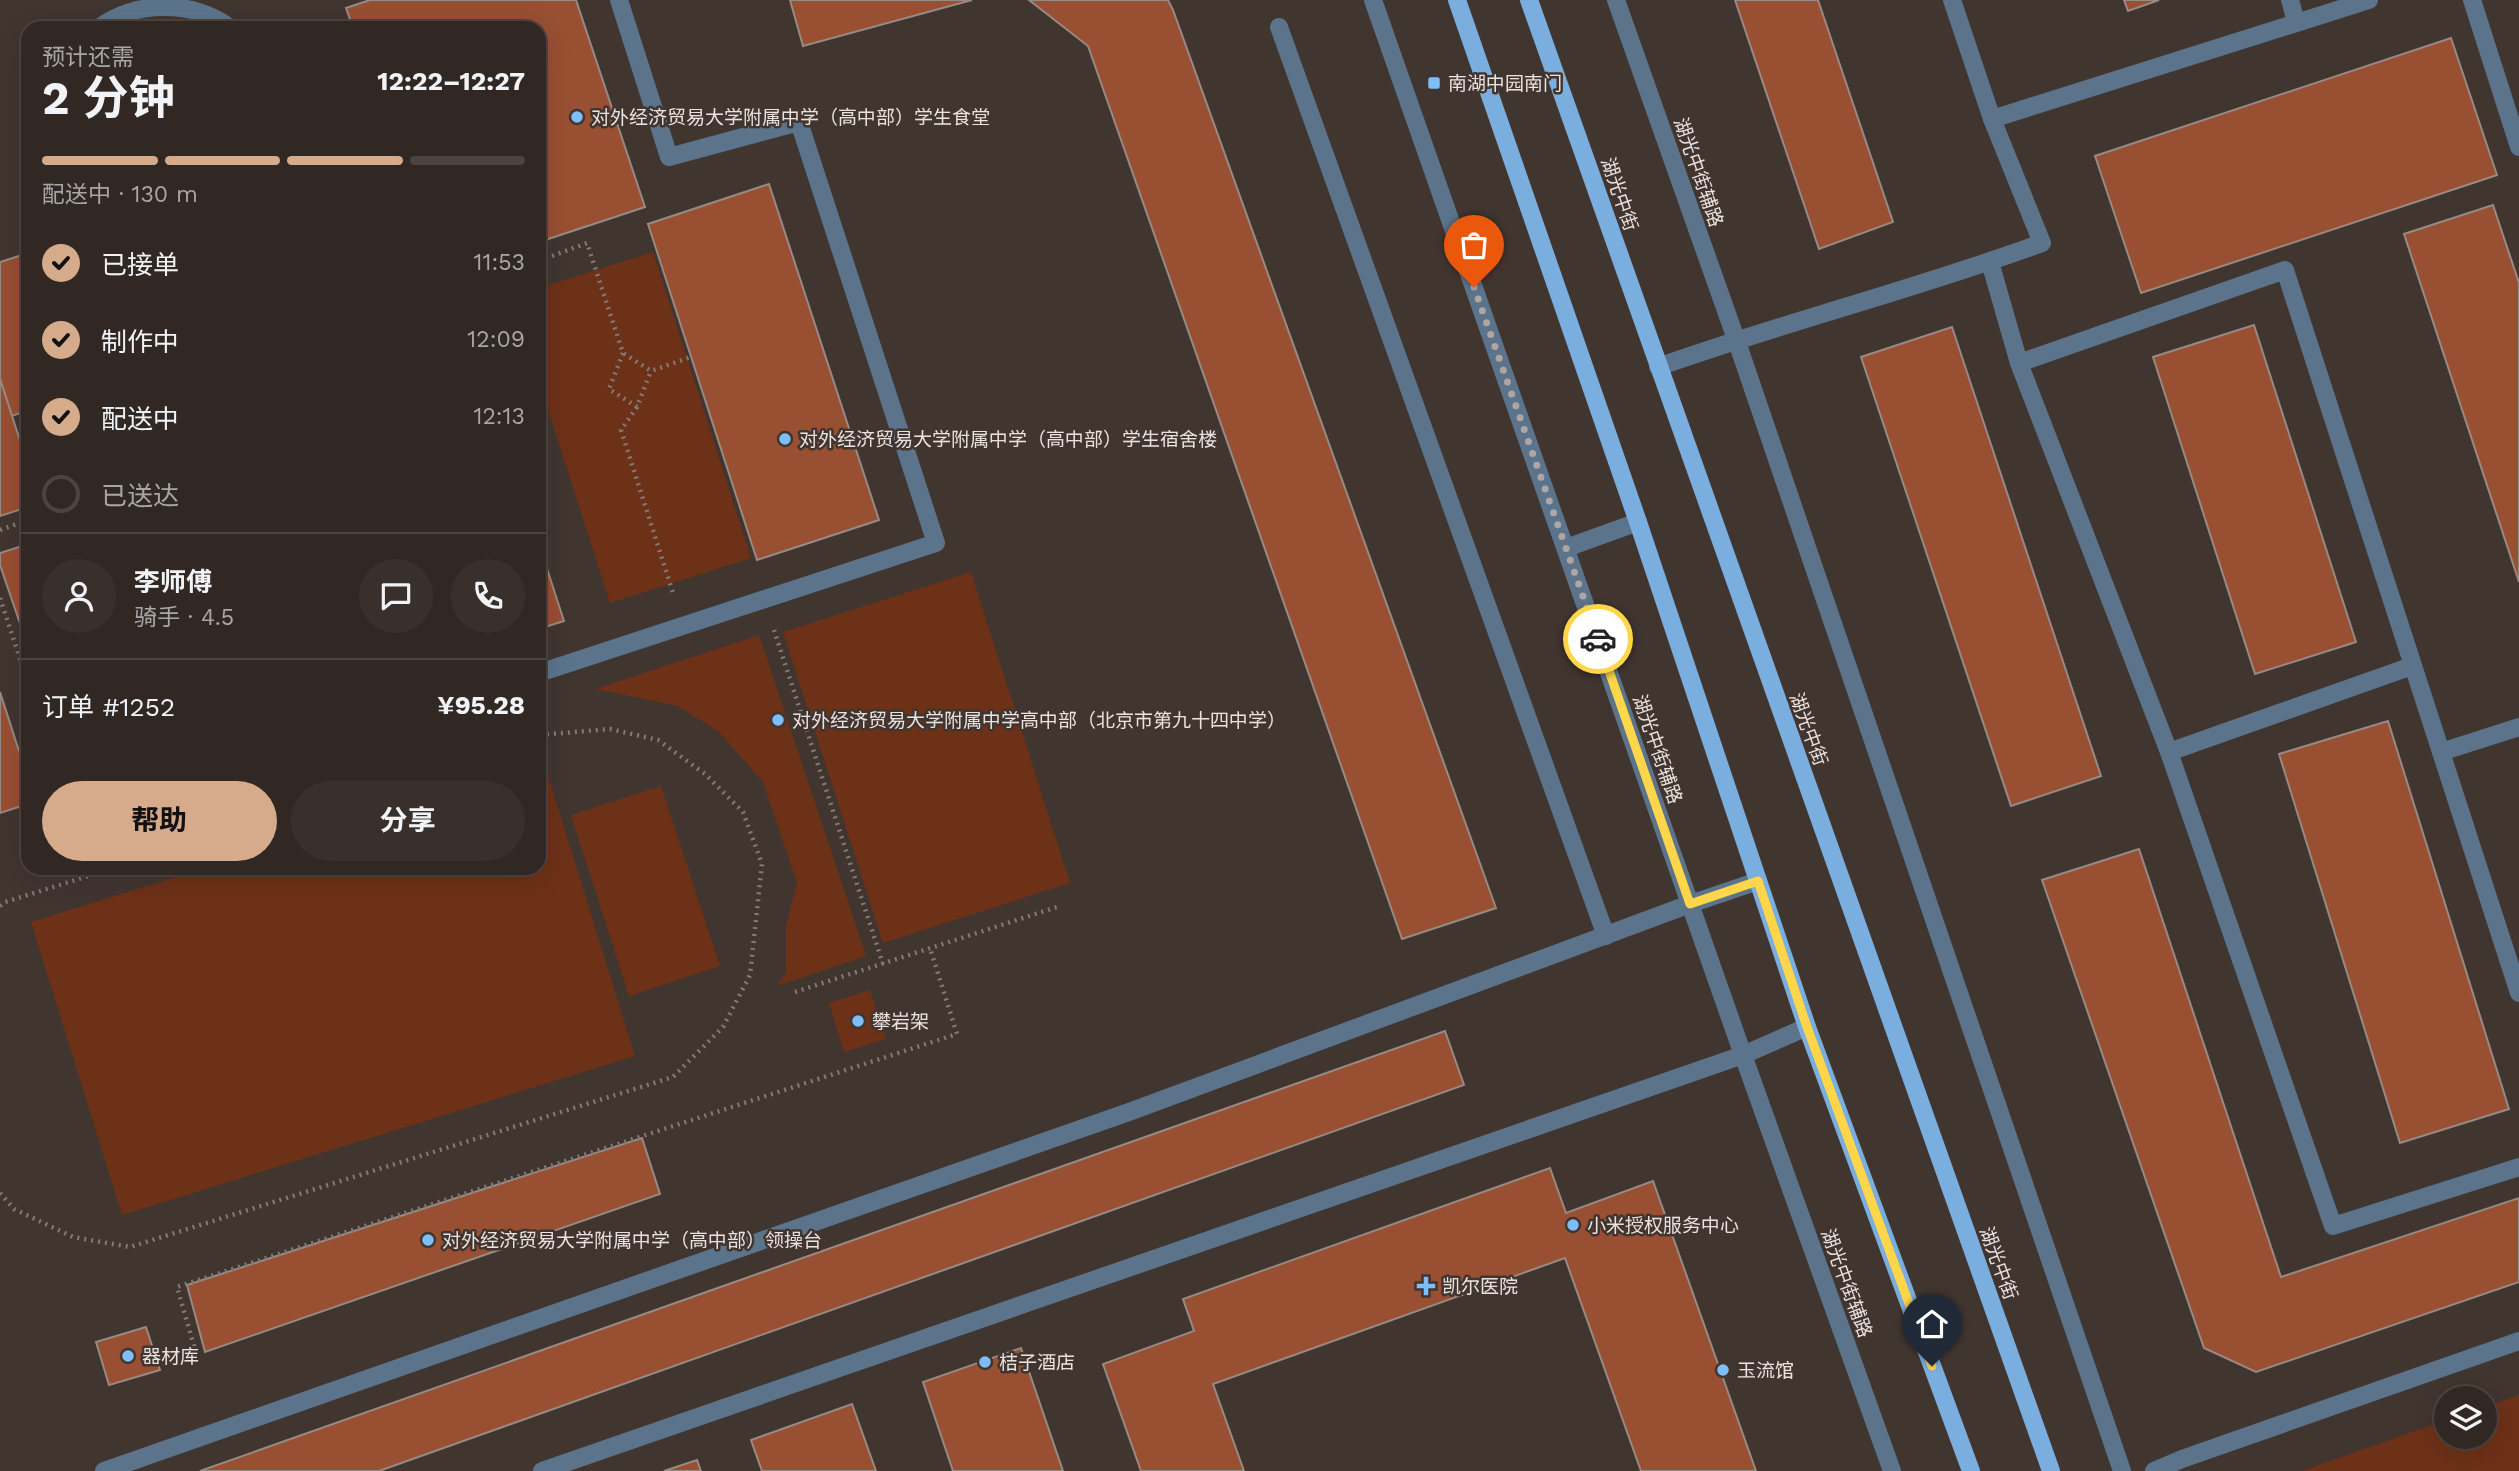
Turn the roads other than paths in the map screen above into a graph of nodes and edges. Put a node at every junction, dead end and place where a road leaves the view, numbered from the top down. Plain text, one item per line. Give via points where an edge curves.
1 (619, 0) edge
2 (1373, 0) edge
3 (1457, 0) edge
4 (1529, 0) edge
5 (1616, 0) edge
6 (1952, 0) edge
7 (2290, 0) edge
8 (2370, 0) edge
9 (2472, 0) edge
10 (164, 1) edge
11 (110, 21) edge
12 (222, 21) edge
13 (2296, 22) junction
14 (1279, 27) dead end
15 (1992, 119) junction
16 (2519, 147) edge
17 (1990, 262) junction
18 (1736, 339) junction
19 (2019, 363) junction
20 (1658, 367) junction
21 (1638, 522) junction
22 (1566, 548) junction
23 (2412, 666) junction
24 (546, 671) edge
25 (2519, 727) edge
26 (2169, 752) junction
27 (2441, 752) junction
28 (1758, 881) junction
29 (1690, 904) junction
30 (1606, 936) junction
31 (2519, 993) edge
32 (1807, 1027) junction
33 (1743, 1055) junction
34 (2519, 1167) edge
35 (2519, 1342) edge
36 (104, 1471) edge
37 (542, 1471) edge
38 (1892, 1471) edge
39 (1970, 1471) edge
40 (2050, 1471) edge
41 (2122, 1471) edge
42 (2154, 1471) edge

1 - 24 street via 669,157 799,122 936,542
2 - 22 street, 湖光中街辅路
3 - 21 main road
4 - 20 main road, 湖光中街
5 - 18 street, 湖光中街辅路
6 - 15 street
7 - 13 street
8 - 13 street
9 - 16 street
10 - 11 street via 130,8
10 - 12 street via 191,5
13 - 15 street
14 - 30 street
15 - 17 street via 2042,243
17 - 18 street
17 - 19 street
18 - 20 street
18 - 41 street, 湖光中街辅路
19 - 23 street via 2285,270
19 - 26 street
20 - 40 main road, 湖光中街
21 - 22 street
21 - 28 main road
22 - 29 street, 湖光中街辅路
23 - 26 street
23 - 27 street
25 - 27 street
26 - 34 street via 2333,1226
27 - 31 street
28 - 29 street
28 - 32 main road
29 - 30 street
29 - 33 street, 湖光中街辅路
30 - 36 street via 1129,1112
32 - 33 street
32 - 39 main road
33 - 37 street
33 - 38 street, 湖光中街辅路
35 - 42 street

